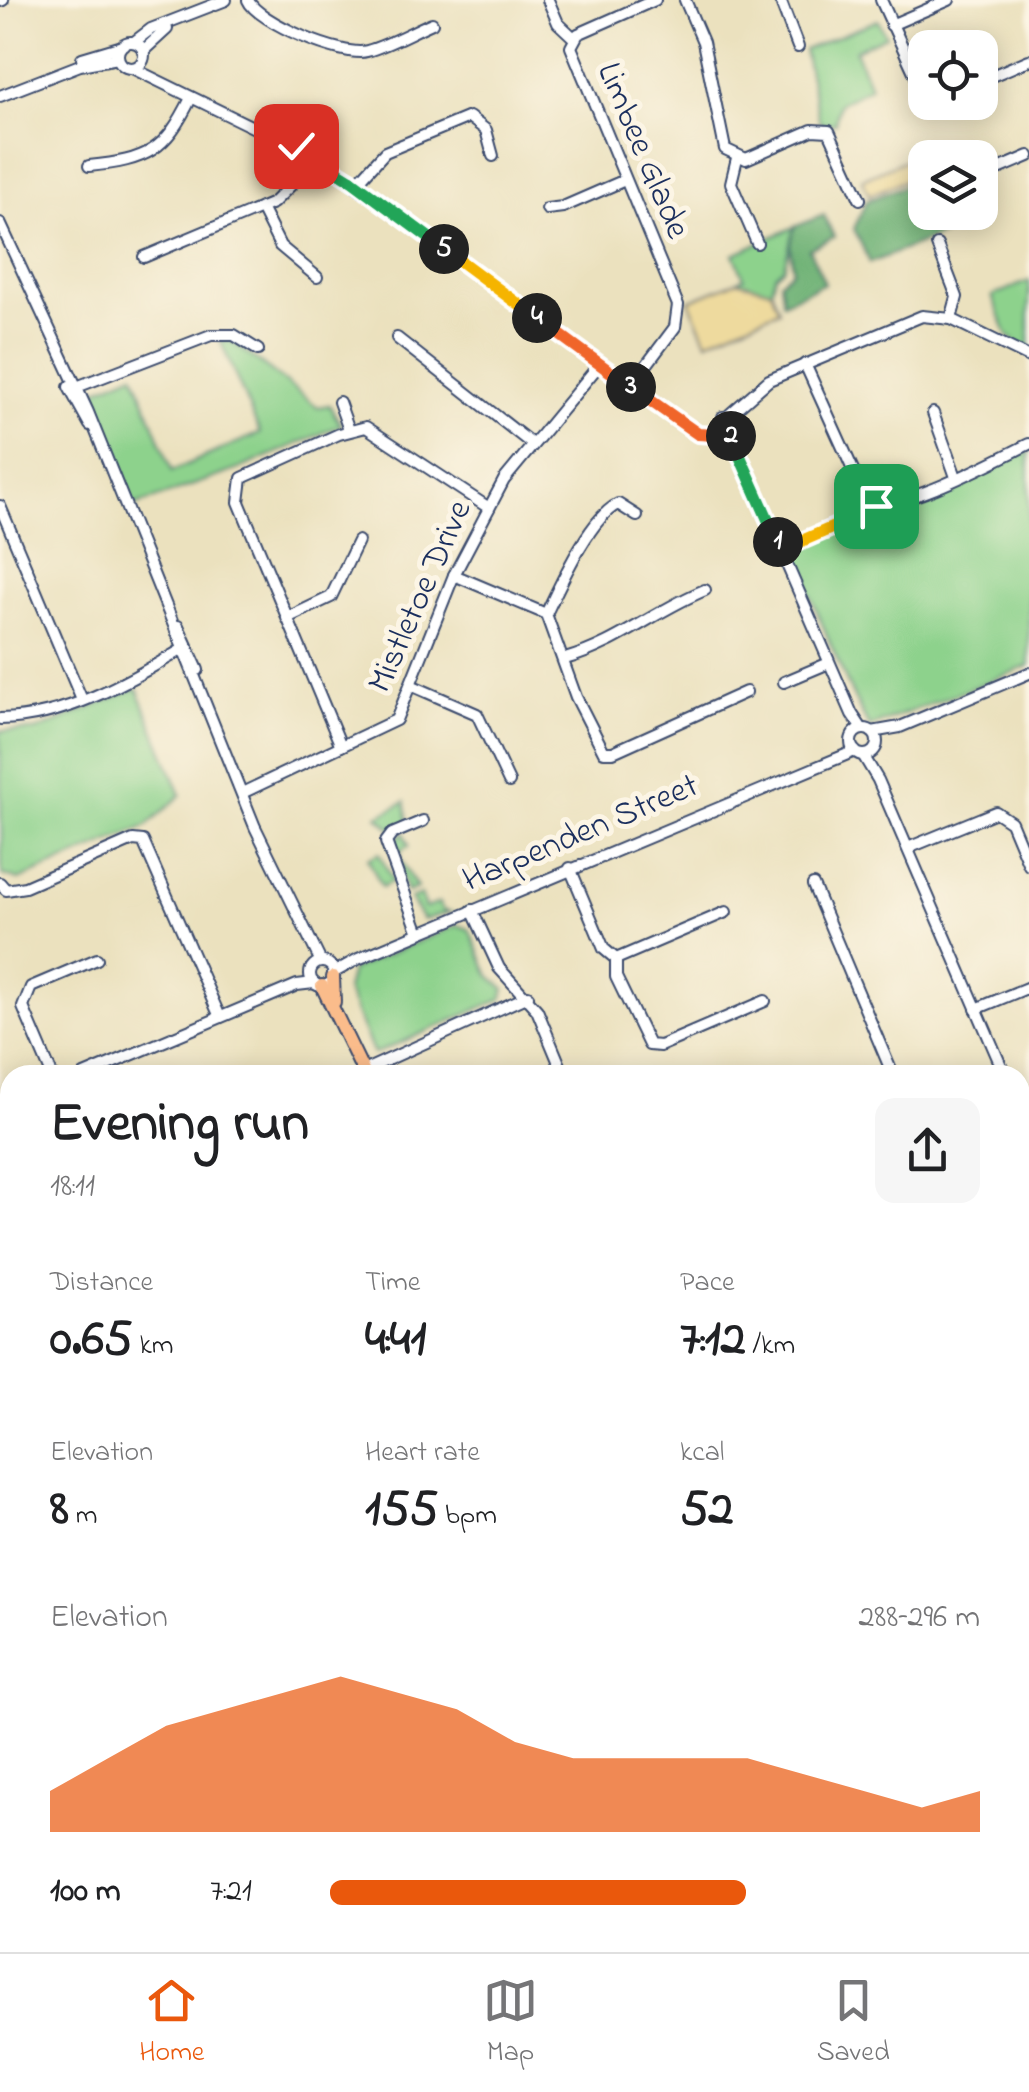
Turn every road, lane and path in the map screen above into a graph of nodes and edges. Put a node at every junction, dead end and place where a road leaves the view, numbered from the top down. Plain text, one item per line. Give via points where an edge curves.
1 (226, 0) edge
2 (248, 0) edge
3 (548, 0) edge
4 (655, 0) edge
5 (685, 0) edge
6 (780, 0) edge
7 (881, 0) edge
8 (949, 0) edge
9 (432, 23) dead end
10 (891, 25) junction
11 (574, 38) junction
12 (134, 42) junction
13 (798, 47) dead end
14 (119, 52) junction
15 (143, 56) junction
16 (908, 60) edge
17 (1029, 60) edge
18 (132, 68) junction
19 (998, 73) edge
20 (163, 85) junction
21 (0, 96) edge
22 (191, 98) junction
23 (310, 154) junction
24 (493, 156) dead end
25 (1029, 156) edge
26 (737, 158) junction
27 (89, 166) dead end
28 (998, 169) edge
29 (625, 180) junction
30 (356, 184) junction
31 (860, 198) dead end
32 (261, 208) junction
33 (547, 209) dead end
34 (0, 223) edge
35 (758, 243) dead end
36 (937, 245) dead end
37 (144, 257) dead end
38 (318, 277) dead end
39 (951, 319) junction
40 (397, 338) dead end
41 (258, 350) dead end
42 (1029, 356) edge
43 (805, 364) junction
44 (601, 366) junction
45 (634, 389) junction
46 (75, 392) junction
47 (339, 402) dead end
48 (933, 412) dead end
49 (732, 426) junction
50 (350, 430) junction
51 (532, 444) junction
52 (1029, 444) edge
53 (956, 476) junction
54 (868, 503) junction
55 (0, 506) edge
56 (489, 508) junction
57 (637, 516) dead end
58 (358, 541) dead end
59 (781, 550) junction
60 (454, 575) junction
61 (704, 590) dead end
62 (546, 614) junction
63 (287, 618) junction
64 (187, 654) junction
65 (564, 659) junction
66 (829, 664) junction
67 (1029, 673) edge
68 (784, 682) dead end
69 (412, 686) junction
70 (746, 692) dead end
71 (82, 700) junction
72 (0, 719) edge
73 (900, 727) junction
74 (859, 740) junction
75 (341, 746) junction
76 (876, 746) junction
77 (878, 780) junction
78 (509, 782) dead end
79 (243, 787) junction
80 (423, 822) dead end
81 (908, 848) junction
82 (1029, 865) edge
83 (570, 868) junction
84 (813, 886) dead end
85 (3, 890) edge
86 (472, 910) junction
87 (726, 912) dead end
88 (420, 932) junction
89 (358, 958) junction
90 (97, 959) dead end
91 (616, 959) junction
92 (317, 965) junction
93 (326, 980) junction
94 (297, 984) junction
95 (1029, 987) edge
96 (528, 996) junction
97 (765, 1001) dead end
98 (976, 1009) junction
99 (220, 1017) junction
100 (48, 1065) edge
101 (107, 1065) edge
102 (361, 1065) edge
103 (381, 1065) edge
104 (559, 1065) edge
105 (889, 1065) edge
106 (1000, 1065) edge

1 - 12 street
1 - 15 street via 158,33
2 - 9 street via 267,19 351,53
3 - 11 street
4 - 11 street, Limbee Glade
5 - 26 street via 703,42 725,149
6 - 13 street
7 - 10 street
8 - 10 street
10 - 16 street
11 - 29 street, Limbee Glade via 572,58
12 - 14 street
12 - 15 street
14 - 18 street via 124,67
14 - 21 street
15 - 18 street
15 - 20 street
17 - 19 street
18 - 20 street
20 - 22 street
22 - 23 street
22 - 27 street via 168,141 116,163
23 - 30 street
23 - 32 street via 282,196
24 - 30 street via 486,130 469,117 385,152
25 - 28 street
26 - 31 street via 821,128 835,137
26 - 35 street via 731,183
29 - 33 street
29 - 45 street, Limbee Glade via 679,316
30 - 44 street
32 - 37 street
32 - 38 street via 280,246
34 - 46 street
36 - 39 street via 957,297
39 - 42 street
39 - 43 street via 914,318
40 - 51 street
41 - 46 street via 234,335 211,334
43 - 49 street via 750,395
43 - 54 street
44 - 45 street
44 - 51 street, Mistletoe Drive
45 - 49 street via 705,436
46 - 64 street
47 - 50 street
48 - 53 street
49 - 59 street
50 - 56 street via 375,430
50 - 63 street via 250,472 237,489
51 - 56 street, Mistletoe Drive
52 - 53 street
53 - 54 street via 884,505
54 - 59 street via 850,520
55 - 71 street
56 - 60 street, Mistletoe Drive
57 - 62 street via 618,504 610,508
58 - 63 street via 331,596
59 - 66 street
60 - 62 street
60 - 69 street, Mistletoe Drive
61 - 65 street via 658,610 625,635
62 - 65 street
63 - 75 street
64 - 71 street
64 - 79 street
65 - 70 street via 604,752
66 - 68 street
66 - 74 street
67 - 73 street, Harpenden Street
69 - 75 street, Mistletoe Drive via 396,720
69 - 78 street via 477,714
71 - 72 street via 41,716
73 - 74 street, Harpenden Street
73 - 76 street, Harpenden Street
74 - 76 street, Harpenden Street
74 - 76 street
74 - 77 street
74 - 83 street, Harpenden Street
75 - 79 street, Mistletoe Drive
76 - 77 street
77 - 81 street
79 - 92 street
80 - 88 street via 386,842
81 - 82 street via 996,812 1010,822
81 - 98 street
83 - 86 street, Harpenden Street
83 - 91 street via 604,949
84 - 105 street
85 - 99 street via 142,841
86 - 88 street, Harpenden Street
86 - 96 street via 499,968
87 - 91 street
88 - 89 street, Harpenden Street
89 - 92 street, Harpenden Street
89 - 93 street, Harpenden Street
90 - 100 street via 19,994
91 - 97 street via 616,977 649,1045
92 - 93 street
92 - 93 street
92 - 94 street, Harpenden Street
93 - 94 street, Harpenden Street
93 - 102 main road
94 - 99 street, Harpenden Street
95 - 98 street
96 - 103 street
96 - 104 street
98 - 106 street
99 - 101 street, Harpenden Street

